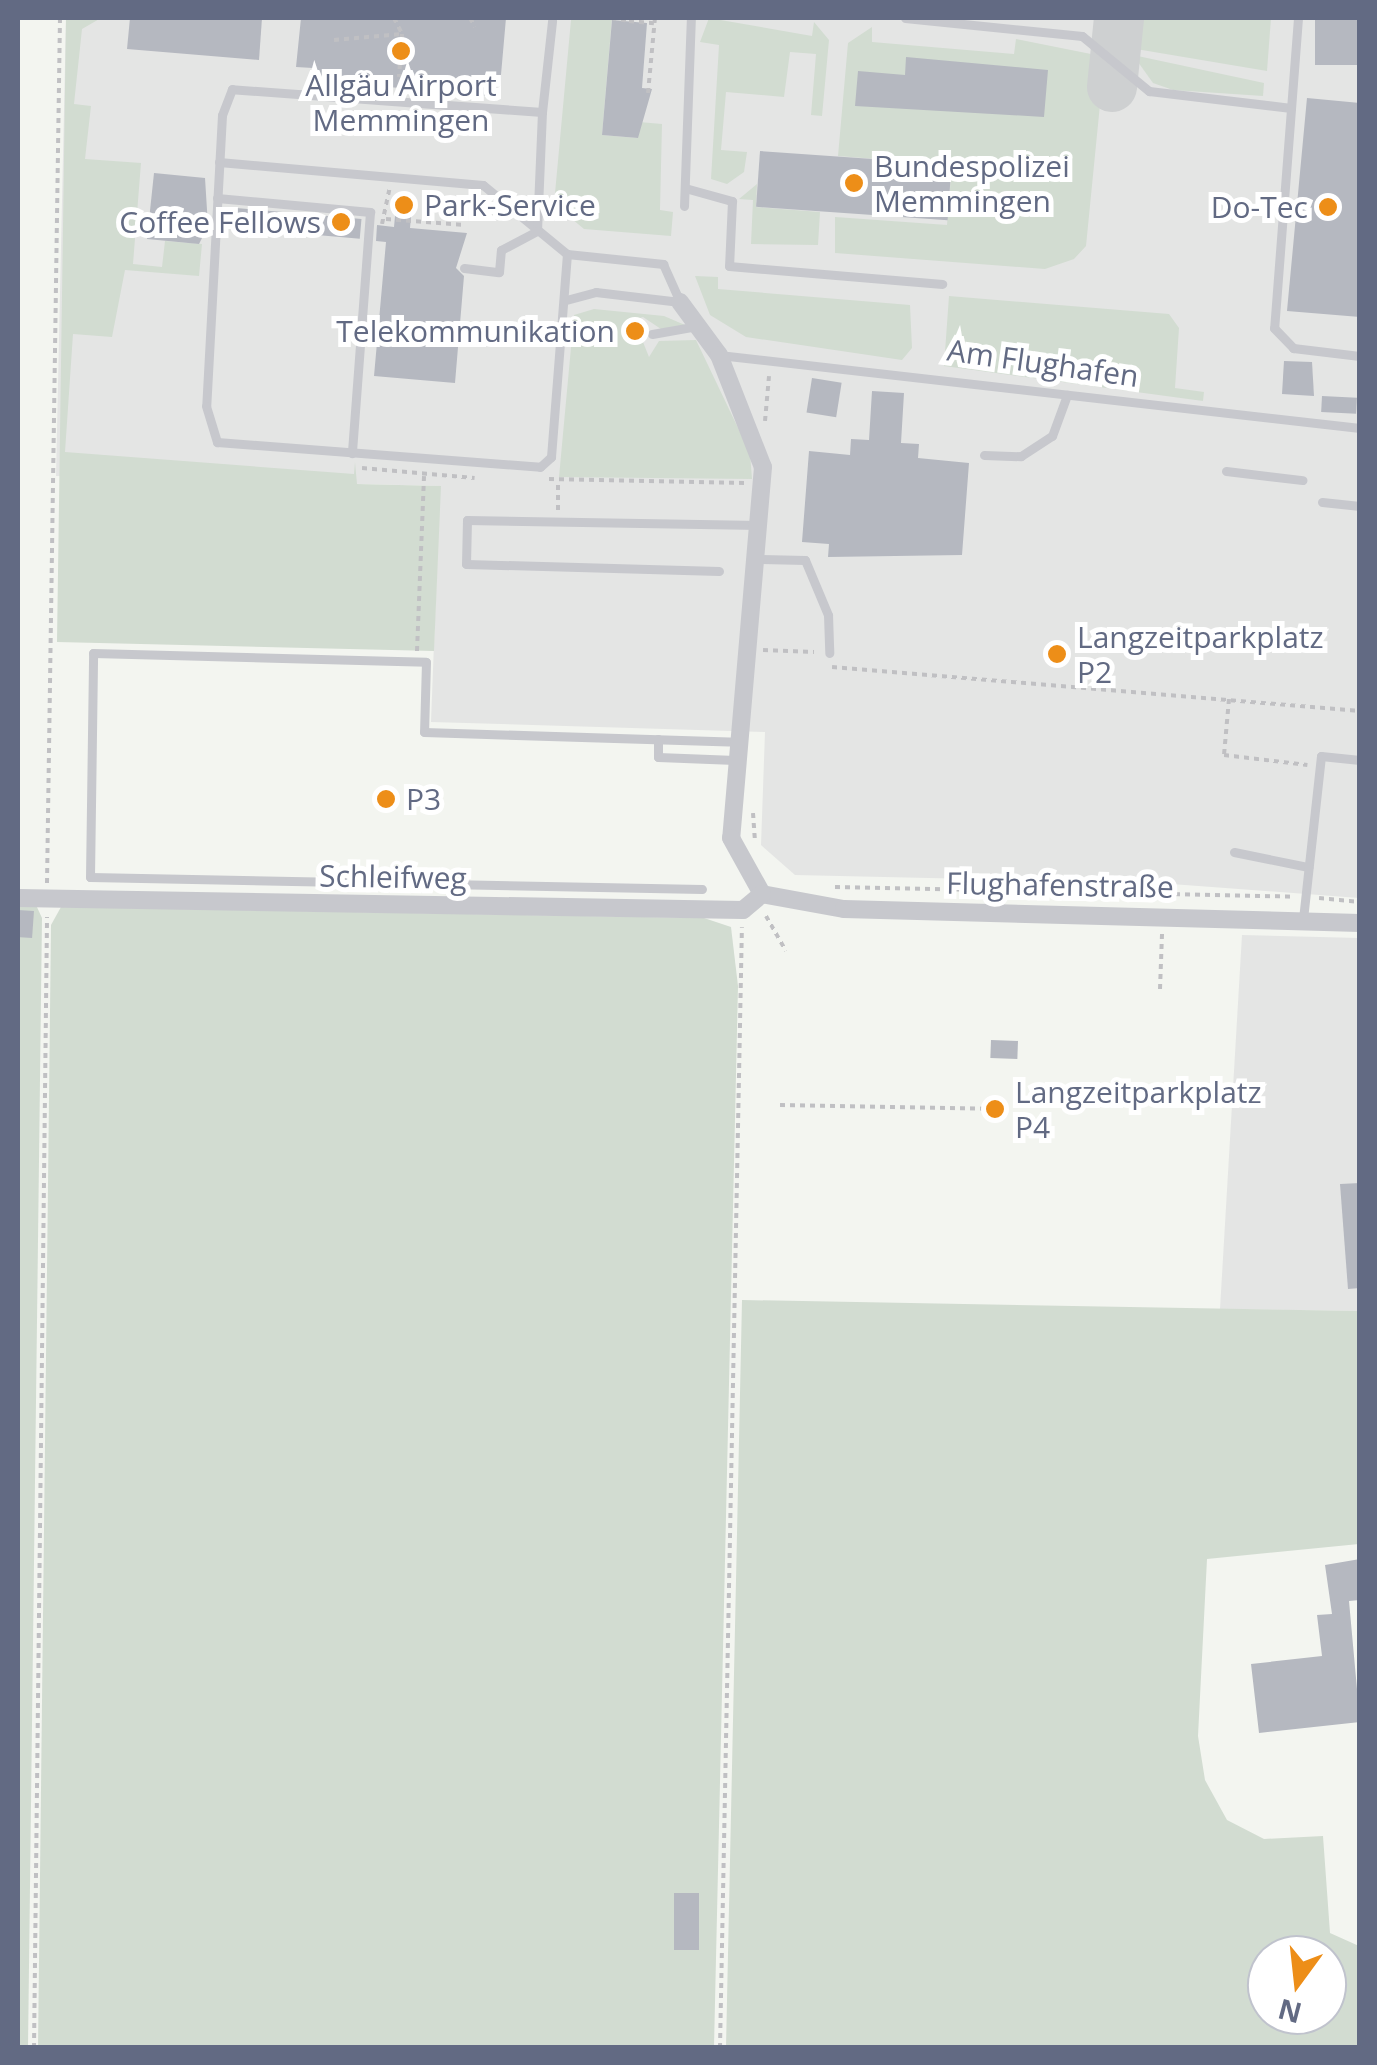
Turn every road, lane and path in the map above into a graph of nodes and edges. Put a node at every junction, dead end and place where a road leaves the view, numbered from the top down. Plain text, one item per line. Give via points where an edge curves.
1 (60, 18) edge
2 (394, 18) edge
3 (612, 18) edge
4 (692, 18) edge
5 (905, 18) edge
6 (1298, 18) edge
7 (469, 20) edge
8 (655, 20) edge
9 (552, 21) dead end
10 (475, 27) dead end
11 (402, 34) junction
12 (334, 40) dead end
13 (400, 77) dead end
14 (648, 93) dead end
15 (1292, 108) junction
16 (542, 112) junction
17 (219, 162) junction
18 (685, 188) junction
19 (217, 198) junction
20 (684, 206) dead end
21 (386, 220) dead end
22 (466, 225) dead end
23 (537, 231) junction
24 (567, 254) junction
25 (464, 268) dead end
26 (942, 284) dead end
27 (566, 300) junction
28 (680, 302) junction
29 (698, 326) junction
30 (652, 334) dead end
31 (720, 356) junction
32 (1360, 356) edge
33 (770, 363) dead end
34 (1067, 395) junction
35 (1360, 428) edge
36 (768, 436) dead end
37 (357, 453) junction
38 (984, 455) dead end
39 (1226, 471) dead end
40 (424, 476) junction
41 (482, 478) dead end
42 (538, 479) dead end
43 (558, 480) junction
44 (1302, 480) dead end
45 (754, 484) dead end
46 (1322, 502) dead end
47 (1360, 506) edge
48 (558, 522) junction
49 (762, 525) junction
50 (760, 559) junction
51 (719, 571) dead end
52 (768, 632) dead end
53 (759, 650) junction
54 (829, 653) joint
55 (416, 662) junction
56 (828, 667) dead end
57 (766, 669) dead end
58 (1229, 699) junction
59 (1360, 711) edge
60 (658, 740) junction
61 (736, 751) junction
62 (1360, 760) edge
63 (1320, 766) junction
64 (754, 800) dead end
65 (1234, 852) dead end
66 (762, 860) dead end
67 (1308, 867) junction
68 (818, 885) dead end
69 (702, 889) dead end
70 (1163, 892) junction
71 (762, 894) junction
72 (1306, 897) junction
73 (18, 898) edge
74 (47, 898) junction
75 (1163, 901) dead end
76 (1360, 902) edge
77 (743, 910) junction
78 (766, 916) dead end
79 (1304, 919) junction
80 (1360, 923) edge
81 (1162, 932) dead end
82 (786, 951) dead end
83 (1160, 989) dead end
84 (780, 1105) dead end
85 (1004, 1109) dead end
86 (34, 2048) edge
87 (720, 2048) edge

1 - 74 path
2 - 11 path
3 - 8 path
4 - 18 lane
5 - 15 lane via 1082,36 1149,92
6 - 15 lane
7 - 10 path
8 - 14 path
9 - 16 lane
11 - 12 path
11 - 13 path
15 - 32 lane via 1274,328 1294,348
16 - 17 lane via 244,86 224,96
16 - 23 lane
17 - 19 lane
17 - 23 lane via 483,185
18 - 20 lane
18 - 26 lane via 732,201 729,266
19 - 37 lane via 206,406 217,442
19 - 37 lane via 370,212
21 - 22 path
23 - 24 lane
23 - 25 lane via 502,250 499,272
24 - 27 lane
24 - 28 lane via 663,264
27 - 28 lane via 596,292
27 - 37 lane via 546,464 530,471
28 - 29 street
29 - 30 lane
29 - 31 street
31 - 34 lane, Am Flughafen via 760,353
31 - 49 street via 761,456
33 - 36 path
34 - 35 lane, Am Flughafen
34 - 38 lane via 1052,436 1021,456
37 - 40 path via 361,474
39 - 44 lane
40 - 41 path
40 - 55 path
42 - 43 path
43 - 45 path
43 - 48 path
46 - 47 lane
48 - 49 lane
48 - 51 lane via 467,520 466,564
49 - 50 street
50 - 53 street
50 - 54 lane via 805,560 828,616
52 - 53 path
53 - 54 path
53 - 57 path
53 - 61 street
55 - 60 lane via 426,662 424,732
55 - 69 lane via 93,653 90,878
56 - 58 path
58 - 59 path
58 - 63 path via 1224,755
60 - 61 lane
60 - 61 lane via 658,756
61 - 71 street via 732,838
62 - 63 lane via 1321,756
63 - 67 lane
64 - 66 path
65 - 67 lane
67 - 72 lane
68 - 70 path
70 - 72 path
70 - 75 path
71 - 77 street
71 - 79 street, Flughafenstraße via 844,909
72 - 76 path
72 - 79 lane
73 - 74 street, Schleifweg
74 - 77 street, Schleifweg
74 - 86 path
77 - 87 path
78 - 82 path
79 - 80 street, Flughafenstraße
81 - 83 path
84 - 85 path

